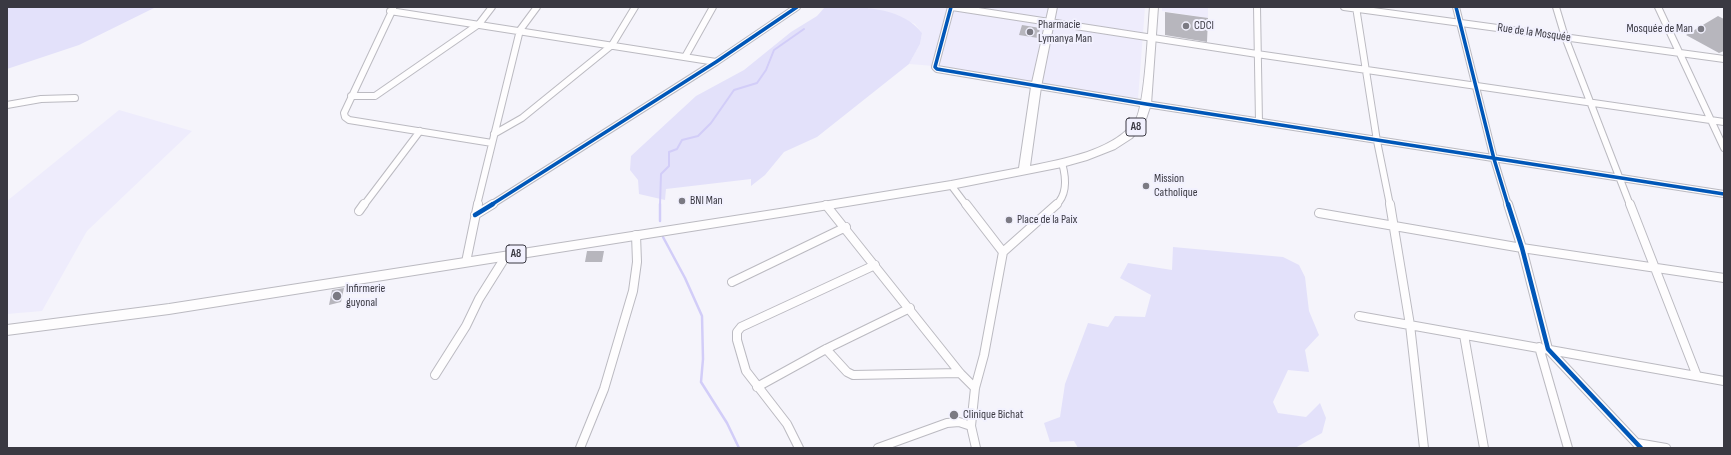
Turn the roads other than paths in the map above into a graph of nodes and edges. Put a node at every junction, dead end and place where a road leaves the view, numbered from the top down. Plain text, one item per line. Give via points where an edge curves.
1 (492, 7) edge
2 (537, 7) edge
3 (635, 7) edge
4 (713, 7) edge
5 (797, 7) edge
6 (951, 7) edge
7 (1053, 7) edge
8 (1154, 7) edge
9 (1257, 7) edge
10 (1344, 7) edge
11 (1456, 7) edge
12 (1556, 7) edge
13 (1658, 7) edge
14 (1356, 8) edge
15 (392, 9) edge
16 (1050, 21) junction
17 (1461, 23) junction
18 (479, 24) junction
19 (520, 30) junction
20 (1152, 37) junction
21 (1565, 37) junction
22 (612, 45) junction
23 (1680, 53) junction
24 (1257, 54) junction
25 (685, 57) junction
26 (1724, 59) edge
27 (716, 62) junction
28 (1366, 70) junction
29 (1476, 86) junction
30 (1036, 87) junction
31 (351, 96) junction
32 (75, 98) dead end
33 (1590, 103) junction
34 (1146, 104) junction
35 (7, 105) edge
36 (1711, 120) junction
37 (1259, 122) junction
38 (1724, 122) edge
39 (420, 131) junction
40 (494, 134) junction
41 (1377, 141) junction
42 (492, 143) junction
43 (1724, 148) edge
44 (1494, 158) junction
45 (1062, 163) junction
46 (1024, 171) junction
47 (1620, 178) junction
48 (951, 185) junction
49 (1724, 194) edge
50 (826, 205) junction
51 (359, 211) dead end
52 (1319, 213) dead end
53 (475, 215) junction
54 (1394, 226) junction
55 (846, 227) junction
56 (636, 235) junction
57 (1522, 248) junction
58 (1003, 252) junction
59 (506, 256) junction
60 (466, 262) junction
61 (875, 265) junction
62 (1655, 267) junction
63 (1724, 278) edge
64 (732, 282) dead end
65 (910, 308) junction
66 (1359, 316) dead end
67 (1410, 325) junction
68 (7, 330) edge
69 (1464, 335) junction
70 (1539, 347) junction
71 (826, 349) junction
72 (1548, 349) junction
73 (960, 373) junction
74 (435, 375) dead end
75 (1697, 376) junction
76 (1724, 380) edge
77 (757, 387) junction
78 (975, 388) junction
79 (971, 426) junction
80 (1639, 445) edge
81 (580, 448) edge
82 (799, 448) edge
83 (878, 448) edge
84 (976, 448) edge
85 (1424, 448) edge
86 (1484, 448) edge
87 (1568, 448) edge
88 (1666, 448) edge

1 - 18 street
2 - 19 street
3 - 22 street
4 - 25 street
5 - 27 street
6 - 16 street
6 - 30 street via 935,68
7 - 16 main road
8 - 20 main road, A8
9 - 24 street
10 - 14 street, Rue de la Mosquée
11 - 17 street
12 - 21 street
13 - 23 street
14 - 17 street, Rue de la Mosquée
14 - 28 street
15 - 18 street
15 - 31 street
16 - 20 street
16 - 30 main road
17 - 21 street, Rue de la Mosquée
17 - 29 street
18 - 19 street
18 - 31 street via 374,96
19 - 22 street
19 - 40 street
20 - 24 street
20 - 34 main road, A8
21 - 23 street, Rue de la Mosquée
21 - 33 street
22 - 25 street
22 - 40 street via 522,118
23 - 26 street, Rue de la Mosquée
23 - 36 street
24 - 28 street
24 - 37 street
25 - 27 street
27 - 53 street
28 - 29 street
28 - 41 street
29 - 33 street
29 - 44 street
30 - 34 street
30 - 46 main road
31 - 39 street via 344,113 349,120
32 - 35 street via 48,98
33 - 36 street
33 - 47 street
34 - 37 street
34 - 45 main road, A8 via 1140,122 1128,135 1111,146
36 - 38 street
36 - 43 street
37 - 41 street
39 - 42 street
39 - 51 street
40 - 42 street
41 - 44 street
41 - 54 street
42 - 53 street
44 - 47 street
44 - 57 street
45 - 46 main road, A8
45 - 58 street via 1066,175 1064,193 1059,202
46 - 48 main road, A8
47 - 49 street
47 - 62 street
48 - 50 main road, A8
48 - 58 street
50 - 55 street
50 - 56 main road, A8
52 - 54 street
53 - 60 street
54 - 57 street
54 - 67 street
55 - 61 street
55 - 64 street
56 - 59 main road, A8
56 - 81 street via 634,291 604,389
57 - 62 street
57 - 72 street
58 - 78 street via 984,355
59 - 60 main road, A8
59 - 74 street
60 - 68 main road, A8 via 169,309
61 - 65 street
61 - 77 street via 741,327 737,332 737,340 746,371
62 - 63 street
62 - 75 street
65 - 71 street
65 - 73 street
66 - 67 street
67 - 69 street
67 - 85 street
69 - 70 street
69 - 86 street
70 - 72 street
70 - 87 street
71 - 73 street via 846,372 853,375
71 - 77 street
72 - 75 street
72 - 80 street
73 - 78 street
75 - 76 street
77 - 82 street via 787,424
78 - 79 street
79 - 83 street via 960,422 947,423
79 - 84 street
80 - 88 street

